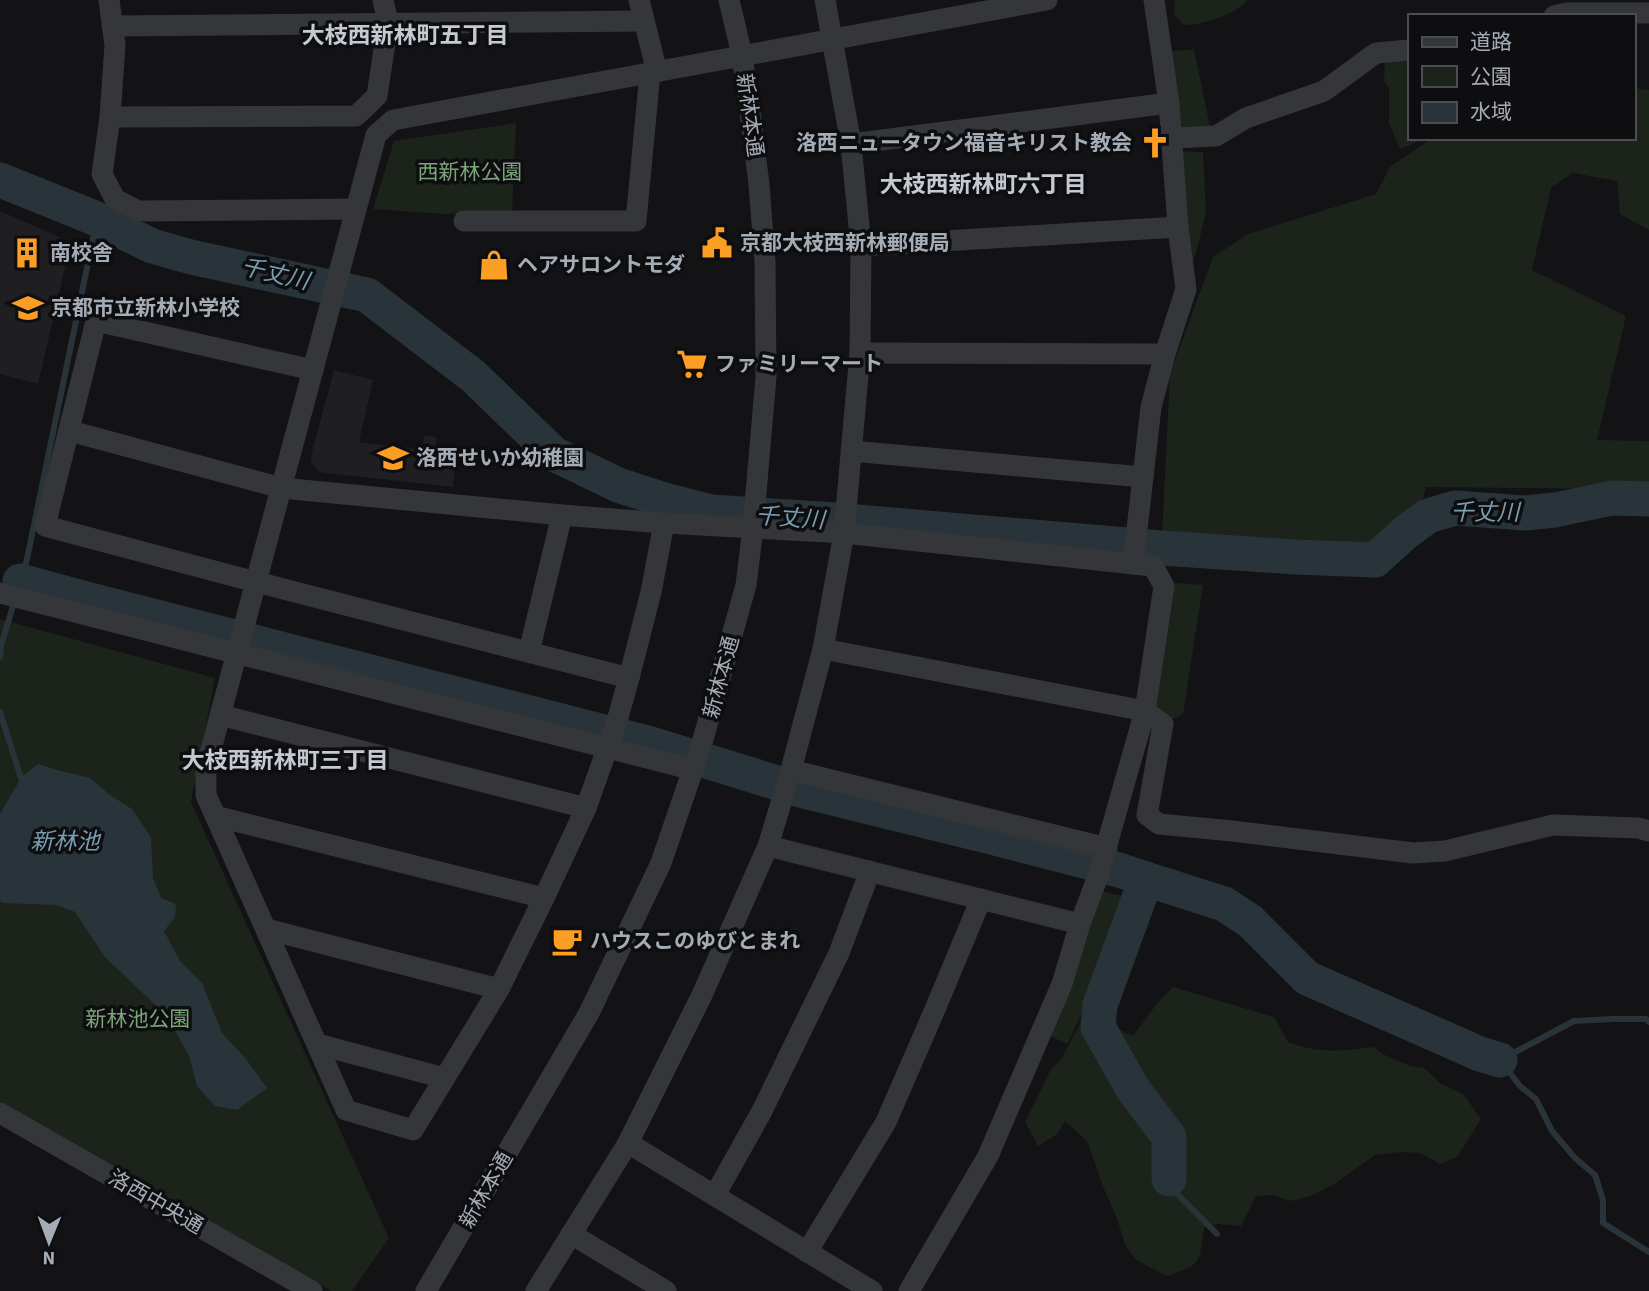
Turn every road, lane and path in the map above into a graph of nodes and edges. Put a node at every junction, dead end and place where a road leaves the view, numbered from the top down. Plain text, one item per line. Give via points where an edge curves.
1 (109, 0) edge
2 (383, 0) edge
3 (639, 0) edge
4 (729, 0) edge
5 (825, 0) edge
6 (1047, 0) edge
7 (1153, 0) edge
8 (1566, 10) edge
9 (1649, 13) edge
10 (644, 21) junction
11 (388, 23) junction
12 (112, 26) junction
13 (832, 39) junction
14 (1408, 50) edge
15 (742, 55) junction
16 (653, 72) junction
17 (1169, 103) junction
18 (110, 117) junction
19 (1172, 138) junction
20 (851, 144) junction
21 (356, 209) junction
22 (464, 221) dead end
23 (1178, 227) junction
24 (861, 246) junction
25 (860, 353) junction
26 (1165, 354) junction
27 (313, 370) junction
28 (70, 430) junction
29 (851, 451) junction
30 (1143, 477) junction
31 (281, 488) junction
32 (562, 515) junction
33 (664, 523) junction
34 (753, 528) junction
35 (844, 533) junction
36 (1133, 564) junction
37 (256, 582) junction
38 (3, 594) edge
39 (823, 649) junction
40 (529, 652) junction
41 (237, 653) junction
42 (629, 677) junction
43 (1145, 711) junction
44 (220, 715) junction
45 (607, 748) junction
46 (694, 770) junction
47 (791, 770) junction
48 (586, 808) junction
49 (215, 816) junction
50 (1649, 831) edge
51 (768, 846) junction
52 (1107, 848) junction
53 (870, 871) junction
54 (544, 898) junction
55 (981, 899) junction
56 (1080, 924) junction
57 (266, 929) junction
58 (499, 989) junction
59 (317, 1044) junction
60 (444, 1078) junction
61 (0, 1113) edge
62 (628, 1143) junction
63 (715, 1195) junction
64 (571, 1234) junction
65 (807, 1252) junction
66 (312, 1291) edge
67 (426, 1291) edge
68 (536, 1291) edge
69 (666, 1291) edge
70 (872, 1291) edge
71 (909, 1291) edge

1 - 12 street
2 - 11 street
3 - 10 street
4 - 15 street, 新林本通
5 - 13 street
6 - 13 street
7 - 17 street
8 - 9 street
10 - 11 street
10 - 16 street
11 - 12 street
11 - 18 street via 377,96 356,116
12 - 18 street
13 - 15 street
13 - 20 street
14 - 19 street via 1376,53 1324,91 1246,118 1216,135
15 - 16 street
15 - 34 street, 新林本通 via 760,184 765,262 766,377
16 - 21 street via 393,120 376,135
16 - 22 street via 636,221
17 - 19 street
17 - 20 street
18 - 21 street via 102,174 115,198 138,211
19 - 23 street
20 - 24 street
21 - 27 street
23 - 24 street
23 - 26 street via 1186,289
24 - 25 street
25 - 26 street
25 - 29 street
26 - 30 street via 1151,407
27 - 28 street via 96,321
27 - 31 street
28 - 31 street
28 - 37 street via 45,526
29 - 30 street
29 - 35 street
30 - 36 street
31 - 32 street
31 - 37 street
32 - 33 street
32 - 40 street
33 - 34 street
33 - 42 street via 652,592
34 - 35 street
34 - 46 street, 新林本通 via 746,585
35 - 36 street
35 - 39 street
36 - 43 street via 1153,566 1164,586
37 - 40 street
37 - 41 street
38 - 41 street
39 - 43 street
39 - 47 street
40 - 42 street
41 - 44 street
41 - 45 street
42 - 45 street
43 - 50 street via 1163,724 1147,814 1160,824 1413,853 1445,852 1553,825
43 - 52 street
44 - 48 street
44 - 49 street via 206,768 206,795
45 - 46 street
45 - 48 street
46 - 67 street, 新林本通 via 661,863 589,1013
47 - 51 street
47 - 52 street
48 - 54 street
49 - 54 street
49 - 57 street
51 - 53 street
51 - 62 street via 702,995
52 - 56 street
53 - 55 street
53 - 63 street via 839,953 762,1111
54 - 58 street
55 - 56 street
55 - 65 street via 886,1122
56 - 71 street via 1062,984 988,1156
57 - 58 street
57 - 59 street
58 - 60 street
59 - 60 street
59 - 60 street via 346,1110 412,1130
61 - 66 street, 洛西中央通
62 - 63 street
62 - 64 street
63 - 65 street
64 - 68 street
64 - 69 street
65 - 70 street

